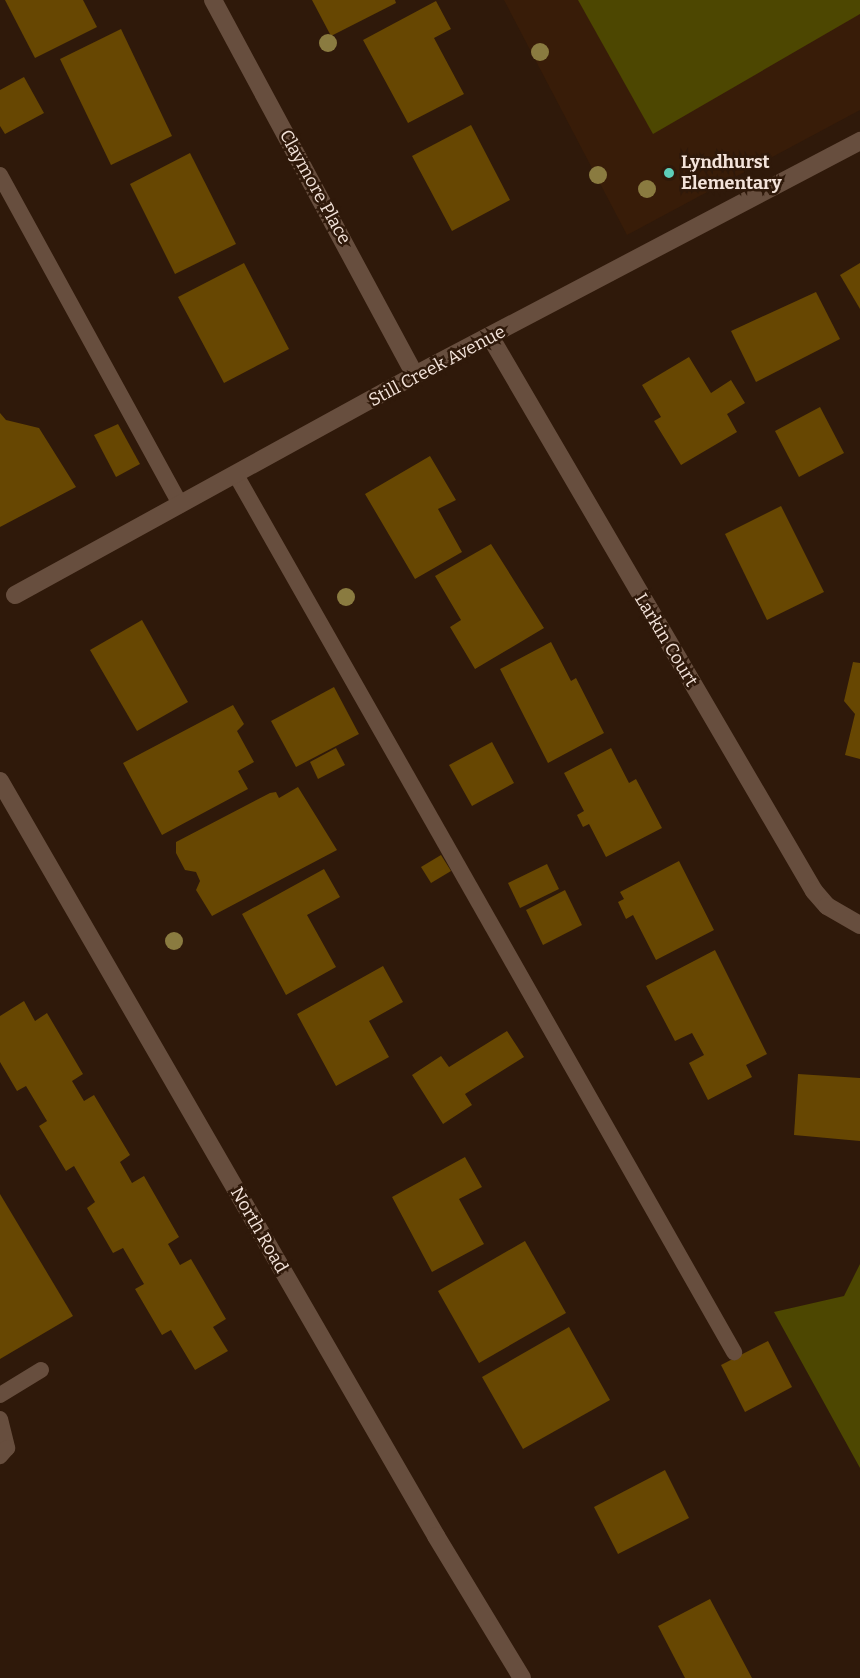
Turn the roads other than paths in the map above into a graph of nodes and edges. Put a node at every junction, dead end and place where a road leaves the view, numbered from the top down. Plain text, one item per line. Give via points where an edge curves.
1 (213, 0) edge
2 (860, 141) edge
3 (0, 175) edge
4 (491, 338) junction
5 (415, 375) junction
6 (236, 475) junction
7 (181, 505) junction
8 (15, 595) dead end
9 (0, 781) edge
10 (860, 925) edge
11 (734, 1352) dead end
12 (41, 1370) dead end
13 (0, 1395) edge
14 (0, 1419) edge
15 (0, 1456) edge
16 (522, 1678) edge

1 - 5 street, Claymore Place
2 - 4 street, Still Creek Avenue
3 - 7 lane
4 - 5 street, Still Creek Avenue
4 - 10 street, Larkin Court via 814,891 827,906
5 - 6 street, Still Creek Avenue
6 - 7 street, Still Creek Avenue
6 - 11 lane
7 - 8 street, Still Creek Avenue
9 - 16 street, North Road
12 - 13 lane
14 - 15 lane via 7,1448

